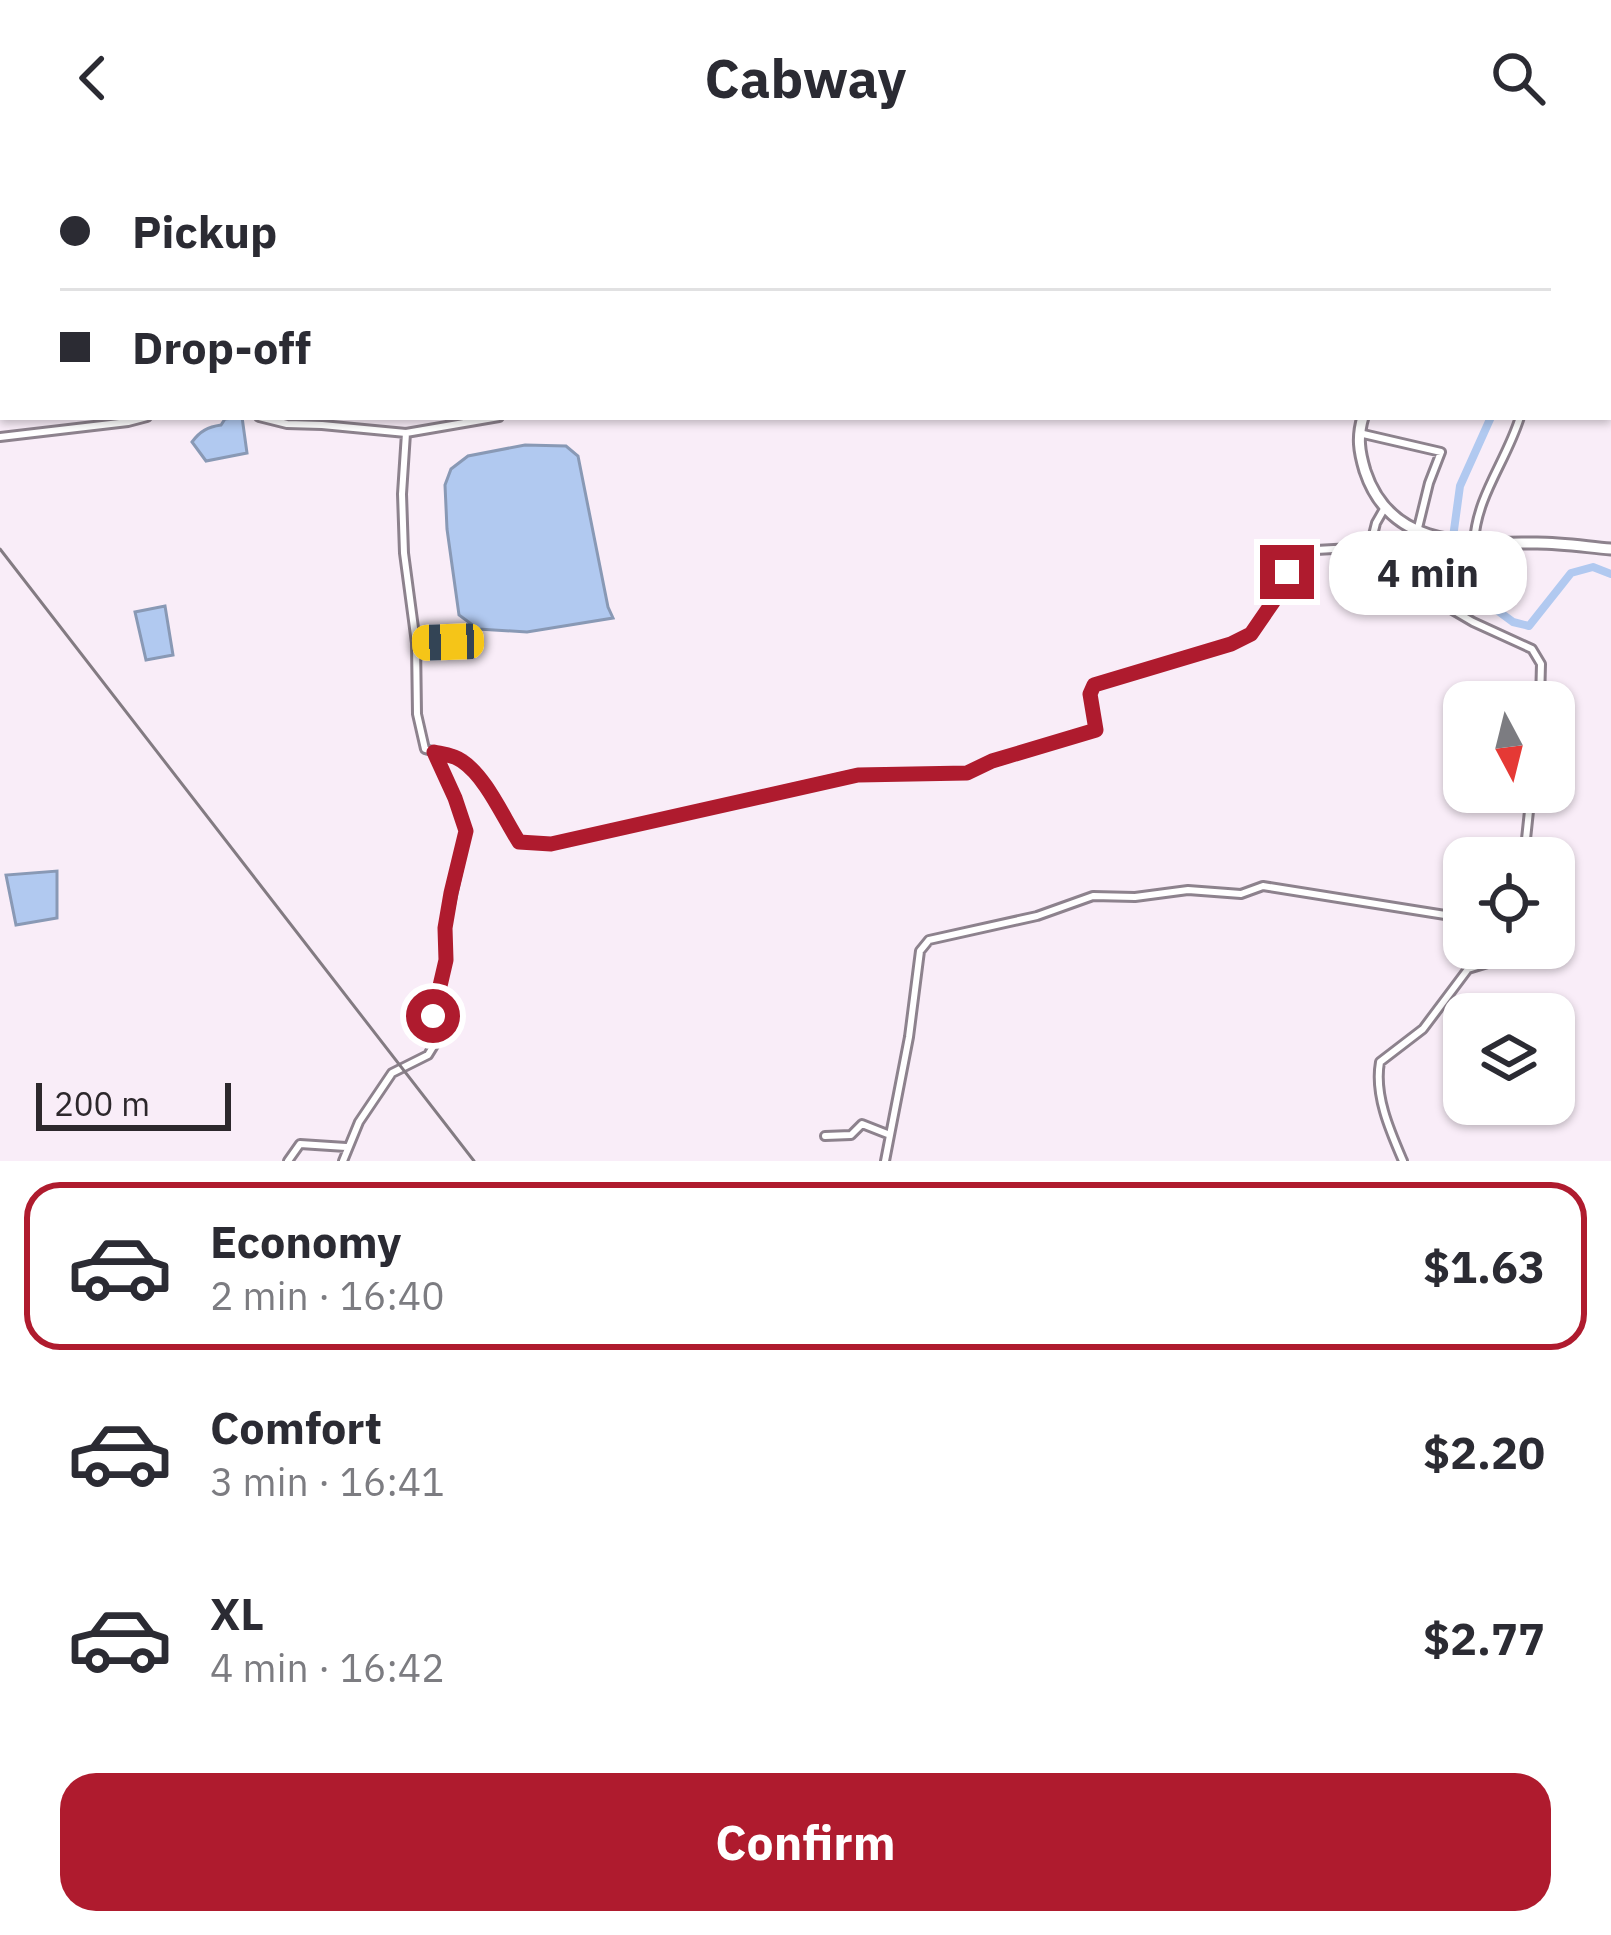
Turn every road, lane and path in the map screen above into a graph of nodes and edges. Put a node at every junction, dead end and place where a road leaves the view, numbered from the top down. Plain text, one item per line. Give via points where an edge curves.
1 (136, 420) edge
2 (271, 420) edge
3 (482, 420) edge
4 (1362, 420) edge
5 (1519, 420) edge
6 (406, 433) junction
7 (1359, 433) junction
8 (0, 437) edge
9 (1384, 509) junction
10 (1426, 535) junction
11 (1469, 542) junction
12 (1611, 549) edge
13 (1427, 596) junction
14 (1361, 597) dead end
15 (448, 642) dead end
16 (416, 643) junction
17 (1541, 681) edge
18 (434, 752) junction
19 (1443, 915) edge
20 (1468, 969) edge
21 (825, 1136) dead end
22 (890, 1136) junction
23 (346, 1147) junction
24 (288, 1161) edge
25 (343, 1161) edge
26 (885, 1161) edge
27 (1403, 1161) edge

1 - 8 street
2 - 6 street
3 - 6 street
4 - 7 street
5 - 11 street
6 - 16 street via 404,553
7 - 9 street
7 - 10 street via 1441,452 1429,483
9 - 10 street
9 - 18 street via 1370,547 1298,551 1251,634 1094,685 1096,730 967,773 858,775 551,844 519,842 485,783 459,758
10 - 11 street
10 - 13 street
11 - 12 street
13 - 14 street
13 - 17 street via 1532,650
15 - 16 street
16 - 18 street via 417,714 425,749
18 - 23 street via 466,831 445,928 436,1042 428,1055 392,1073
19 - 22 street via 1263,886 1093,896 929,940 920,951
20 - 27 street via 1423,1029 1380,1062 1377,1081
21 - 22 street via 851,1135 862,1124
22 - 26 street
23 - 24 street via 300,1144
23 - 25 street

